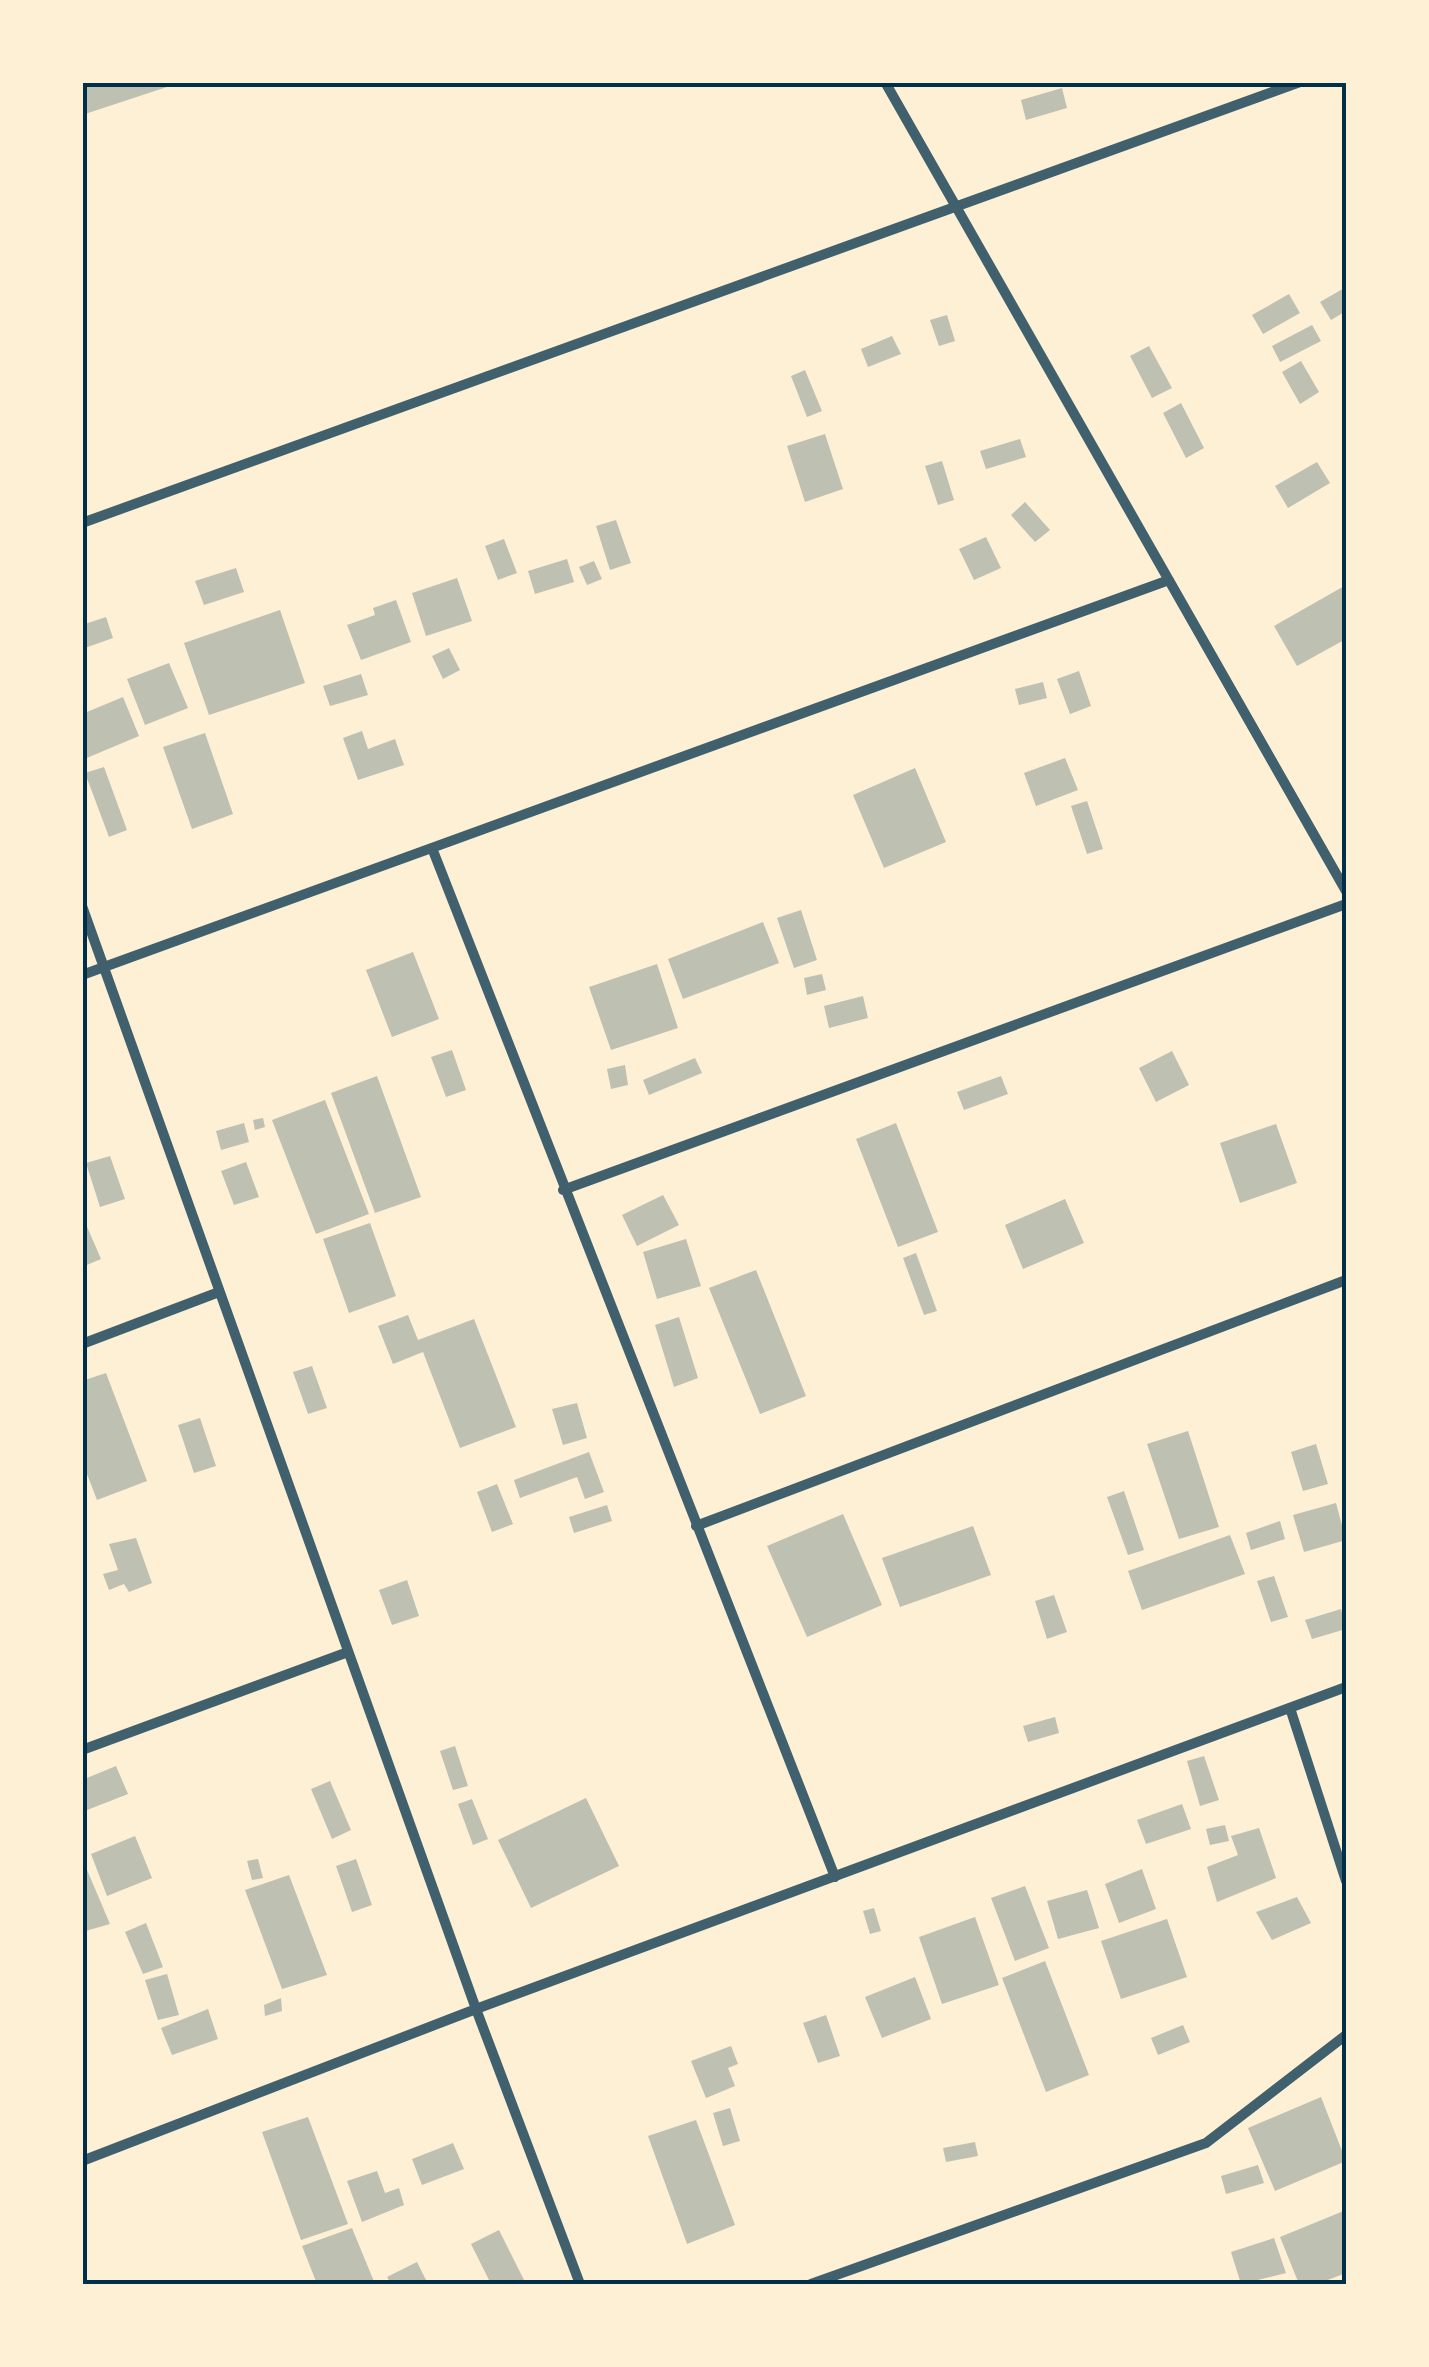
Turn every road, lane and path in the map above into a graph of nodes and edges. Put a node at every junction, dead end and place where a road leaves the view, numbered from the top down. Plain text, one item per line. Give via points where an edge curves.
1 (885, 82) edge
2 (1300, 82) edge
3 (959, 208) junction
4 (82, 522) edge
5 (1169, 580) junction
6 (432, 848) junction
7 (1346, 891) edge
8 (1346, 904) edge
9 (82, 906) edge
10 (104, 968) junction
11 (82, 975) edge
12 (563, 1190) junction
13 (1346, 1280) edge
14 (219, 1292) junction
15 (82, 1344) edge
16 (696, 1526) junction
17 (348, 1652) junction
18 (1346, 1688) edge
19 (1290, 1708) junction
20 (82, 1750) edge
21 (835, 1876) junction
22 (1346, 1880) edge
23 (476, 2009) junction
24 (1346, 2036) edge
25 (82, 2161) edge
26 (580, 2284) edge
27 (810, 2284) edge

1 - 3 street
2 - 3 street
3 - 4 street
3 - 5 street
5 - 6 street
5 - 7 street
6 - 10 street
6 - 12 street
8 - 12 street
9 - 10 street
10 - 11 street
10 - 14 street
12 - 16 street
13 - 16 street
14 - 15 street
14 - 17 street
16 - 21 street
17 - 20 street
17 - 23 street
18 - 19 street
19 - 21 street
19 - 22 street
21 - 23 street
23 - 25 street
23 - 26 street
24 - 27 street via 1206,2143

